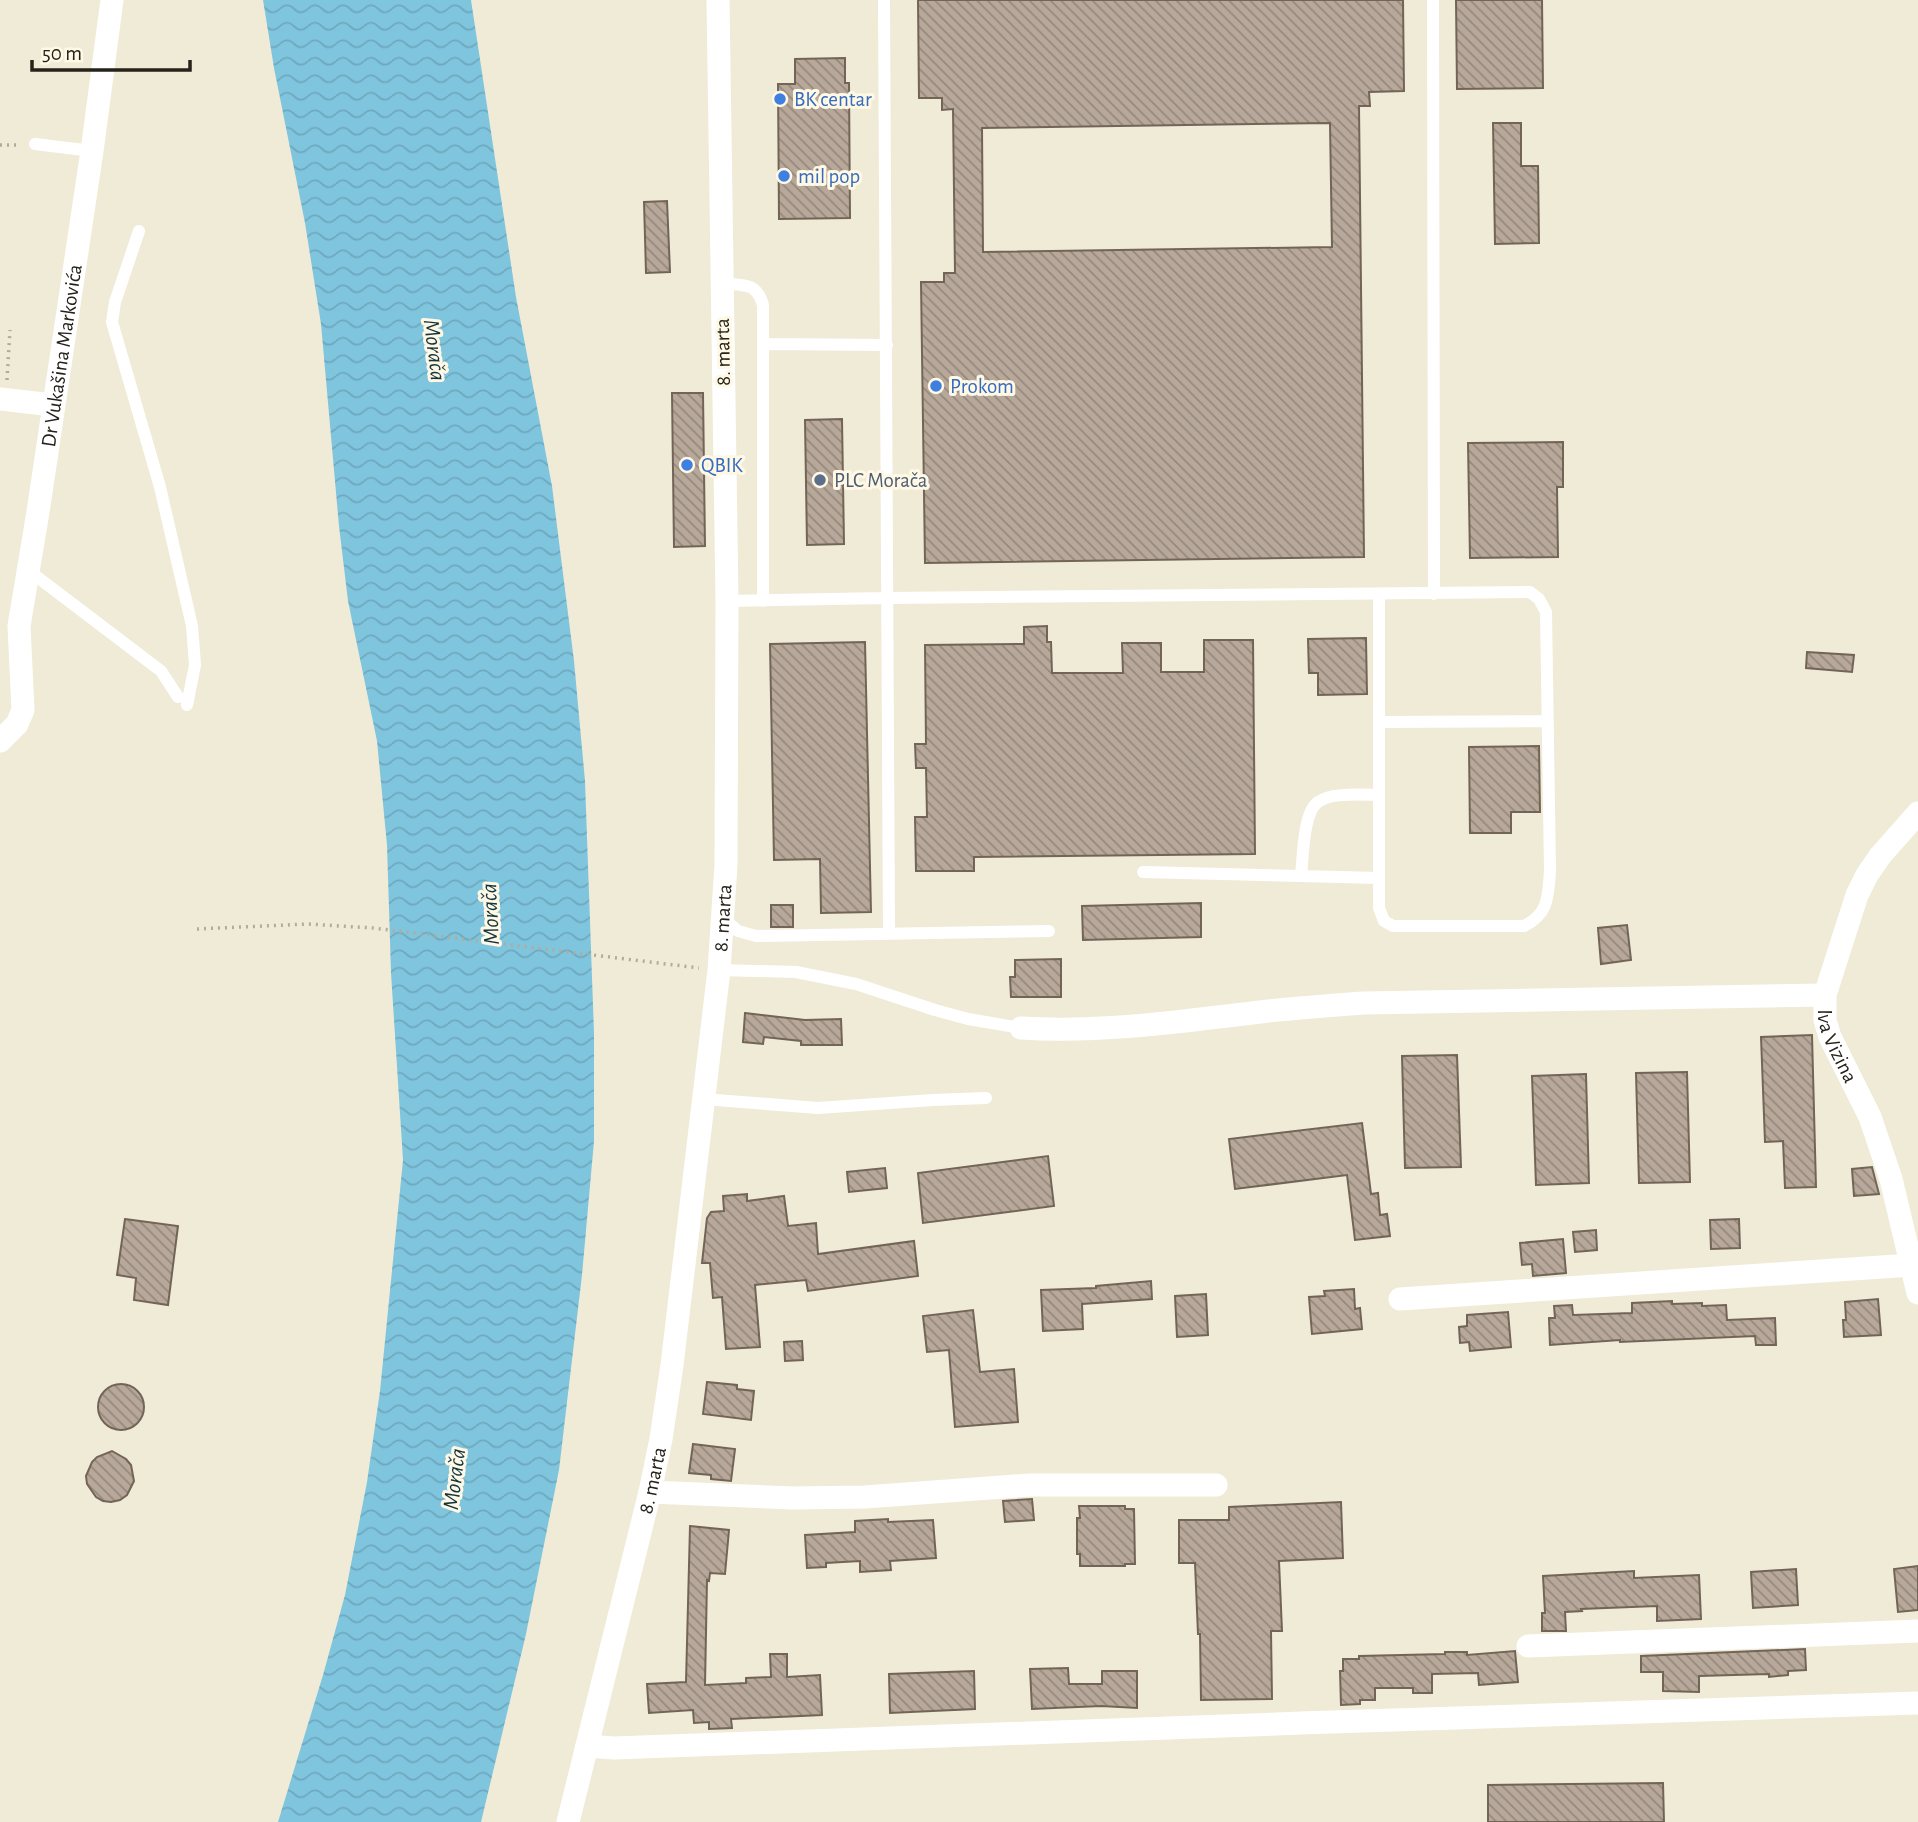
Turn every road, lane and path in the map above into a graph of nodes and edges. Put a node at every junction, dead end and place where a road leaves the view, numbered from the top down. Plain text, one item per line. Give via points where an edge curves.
1 (112, 0) edge
2 (718, 0) edge
3 (884, 0) edge
4 (1433, 0) edge
5 (35, 144) dead end
6 (92, 151) junction
7 (139, 232) dead end
8 (722, 283) junction
9 (765, 344) junction
10 (887, 345) junction
11 (0, 399) edge
12 (53, 405) junction
13 (28, 570) junction
14 (1434, 593) junction
15 (1378, 594) junction
16 (886, 597) junction
17 (727, 601) junction
18 (763, 601) junction
19 (1548, 721) junction
20 (1379, 722) junction
21 (0, 741) edge
22 (1379, 794) junction
23 (1918, 813) edge
24 (1143, 872) dead end
25 (1301, 876) junction
26 (1379, 878) junction
27 (722, 918) junction
28 (197, 929) dead end
29 (1049, 931) dead end
30 (889, 932) junction
31 (719, 970) junction
32 (1825, 995) junction
33 (1021, 1028) joint
34 (703, 1098) junction
35 (986, 1098) dead end
36 (1912, 1265) junction
37 (1918, 1293) edge
38 (1400, 1299) dead end
39 (1216, 1485) dead end
40 (650, 1492) junction
41 (1918, 1631) edge
42 (1528, 1646) dead end
43 (1918, 1703) edge
44 (587, 1746) junction
45 (568, 1822) edge

1 - 6 street, Dr Vukašina Markovića
2 - 8 street, 8. marta
3 - 10 lane
4 - 14 lane
5 - 6 lane
6 - 12 street, Dr Vukašina Markovića
7 - 13 lane via 112,321 160,487 192,626 195,665 183,701 161,671
8 - 9 lane via 751,287 759,293
8 - 17 street, 8. marta
9 - 10 lane
9 - 18 lane
10 - 16 lane
11 - 12 street
12 - 13 street, Dr Vukašina Markovića
13 - 21 street, Dr Vukašina Markovića via 19,626 23,710 17,724
14 - 15 lane
14 - 19 lane via 1530,592 1539,599 1546,612
15 - 16 lane
15 - 20 lane
16 - 18 lane
16 - 30 lane
17 - 18 lane
17 - 27 street, 8. marta
19 - 20 lane
19 - 26 lane via 1550,871 1544,911 1536,920 1524,926 1393,926 1384,921 1379,908
20 - 22 lane
22 - 25 lane via 1334,796 1318,802 1308,815
22 - 26 lane
23 - 32 street, Iva Vizina via 1867,875
24 - 25 lane
25 - 26 lane
27 - 30 lane via 738,932 755,936
27 - 31 street, 8. marta
28 - 31 path via 308,924 373,928
29 - 30 lane
31 - 33 lane via 796,972 856,984 968,1019
31 - 34 street, 8. marta
32 - 33 street via 1364,1003 1091,1030
32 - 36 street, Iva Vizina via 1829,1037 1871,1118
34 - 35 lane via 818,1108
34 - 40 street, 8. marta via 672,1365
36 - 37 street, Iva Vizina
36 - 38 street
39 - 40 street via 1030,1485 792,1498
40 - 44 street, 8. marta
41 - 42 street
43 - 44 street
44 - 45 street, 8. marta

